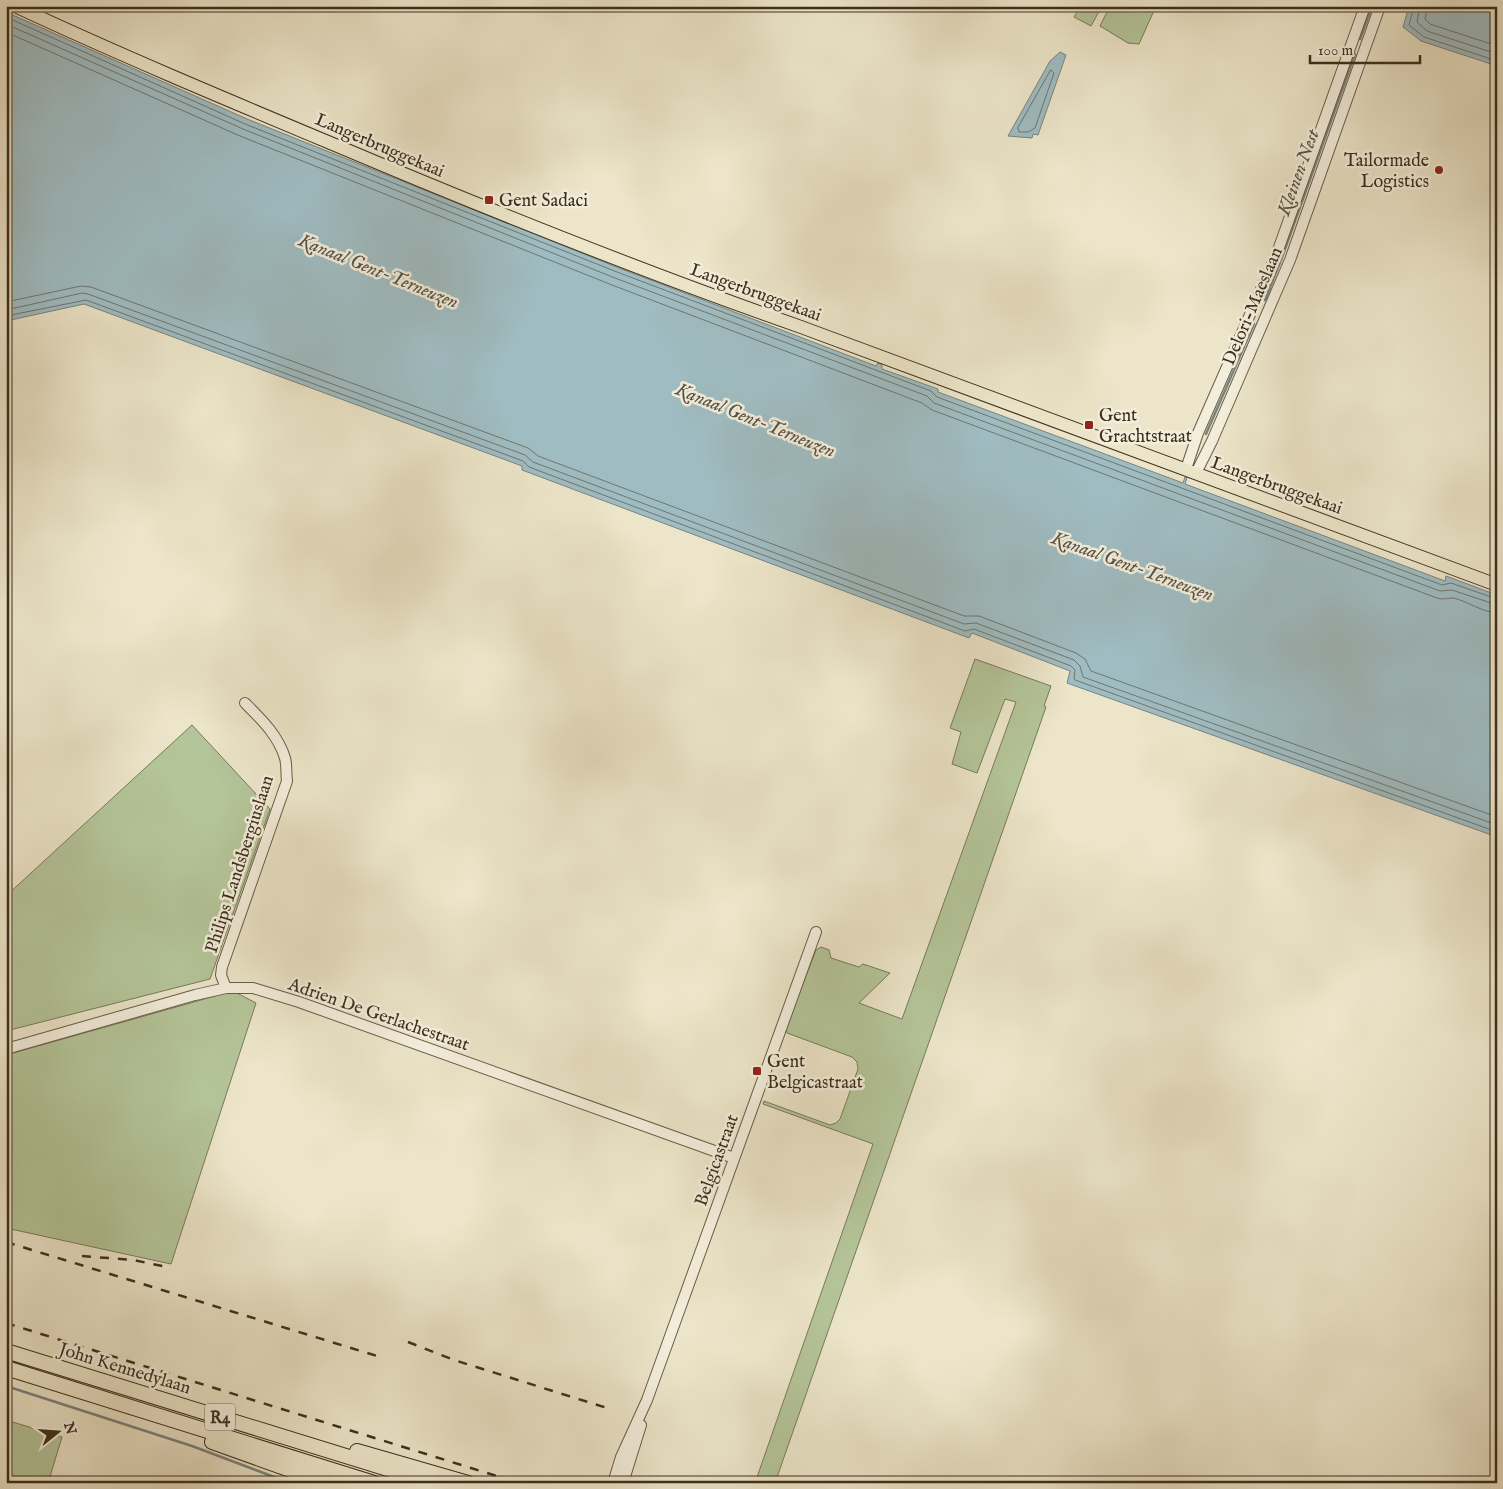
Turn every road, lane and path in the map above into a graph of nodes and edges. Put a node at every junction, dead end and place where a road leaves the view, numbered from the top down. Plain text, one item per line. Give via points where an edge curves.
1 (14, 6) edge
2 (1365, 6) edge
3 (1380, 6) edge
4 (1191, 472) junction
5 (1497, 585) edge
6 (245, 703) dead end
7 (816, 932) dead end
8 (226, 988) junction
9 (6, 1049) edge
10 (734, 1158) junction
11 (6, 1351) edge
12 (6, 1368) edge
13 (6, 1375) edge
14 (252, 1427) junction
15 (176, 1429) junction
16 (622, 1475) edge
17 (327, 1483) edge
18 (347, 1483) edge
19 (374, 1483) edge
20 (433, 1483) edge
21 (468, 1483) edge
22 (613, 1483) edge

1 - 4 main road, Langerbruggekaai via 248,109 474,203 689,287
2 - 4 street, Delori-Maeslaan via 1277,254 1198,433
3 - 4 street, Delori-Maeslaan via 1290,260 1212,441
4 - 5 main road, Langerbruggekaai
6 - 8 street, Philips Landsbergiuslaan via 279,744 286,759 287,782 222,967
7 - 10 street, Belgicastraat
8 - 9 street, Adrien De Gerlachestraat
8 - 10 street, Adrien De Gerlachestraat via 253,988 288,998
10 - 16 street, Belgicastraat
11 - 14 highway, John Kennedylaan / R4
12 - 19 highway, John Kennedylaan / R4
13 - 15 highway, R4
14 - 20 highway, John Kennedylaan / R4
14 - 21 highway, R4 via 370,1454
15 - 17 highway
15 - 18 highway, R4
16 - 22 street, Belgicastraat

